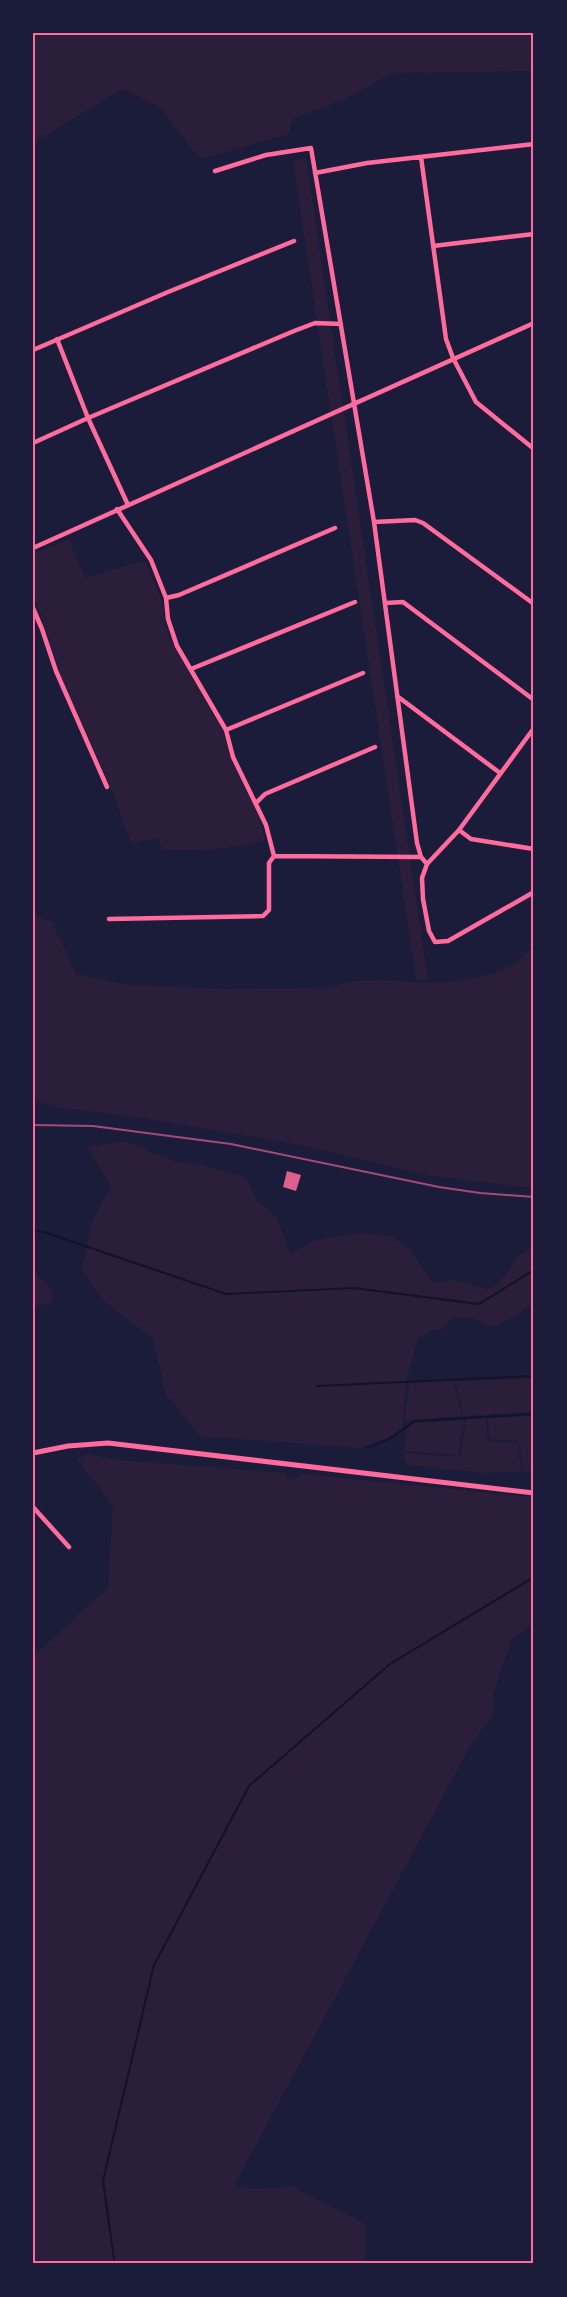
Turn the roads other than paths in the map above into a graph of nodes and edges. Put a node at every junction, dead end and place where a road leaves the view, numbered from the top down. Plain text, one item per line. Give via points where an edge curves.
1 (534, 144) edge
2 (421, 157) junction
3 (215, 171) dead end
4 (315, 173) junction
5 (534, 234) edge
6 (294, 241) dead end
7 (433, 246) junction
8 (534, 323) edge
9 (341, 324) junction
10 (57, 339) junction
11 (33, 350) edge
12 (453, 358) junction
13 (354, 403) junction
14 (88, 418) junction
15 (33, 443) edge
16 (534, 448) edge
17 (128, 505) junction
18 (117, 510) junction
19 (374, 522) junction
20 (335, 528) dead end
21 (33, 548) edge
22 (166, 598) junction
23 (355, 602) dead end
24 (386, 603) junction
25 (534, 604) edge
26 (33, 608) edge
27 (191, 669) junction
28 (363, 673) dead end
29 (397, 696) junction
30 (534, 700) edge
31 (534, 728) edge
32 (226, 730) junction
33 (375, 747) dead end
34 (500, 773) junction
35 (107, 787) dead end
36 (256, 803) junction
37 (459, 830) junction
38 (534, 849) edge
39 (274, 856) junction
40 (421, 857) junction
41 (427, 864) junction
42 (534, 892) edge
43 (109, 919) dead end
44 (33, 1453) edge
45 (534, 1493) edge
46 (33, 1508) edge
47 (69, 1547) dead end

1 - 2 street
2 - 4 street
2 - 7 street
3 - 4 street via 266,155 311,148
4 - 9 street
5 - 7 street
6 - 10 street
7 - 12 street via 446,339
8 - 12 street
9 - 13 street
9 - 14 street via 315,324 294,331
10 - 11 street
10 - 14 street
12 - 13 street
12 - 16 street via 476,402
13 - 17 street
13 - 19 street
14 - 15 street
14 - 17 street
17 - 18 street
18 - 21 street
18 - 22 street via 151,560
19 - 24 street
19 - 25 street via 423,523
20 - 22 street
22 - 27 street via 171,630
23 - 27 street
24 - 29 street
24 - 30 street via 403,602
26 - 35 street
27 - 32 street
28 - 32 street
29 - 34 street
29 - 40 street
31 - 34 street
32 - 36 street via 233,757
33 - 36 street via 266,794
34 - 37 street
36 - 39 street
37 - 38 street via 471,839
37 - 41 street
39 - 40 street
39 - 43 street via 269,863 269,910 263,916
40 - 41 street
41 - 42 street via 422,878 423,899 435,942 448,941
44 - 45 street via 108,1443
46 - 47 street

